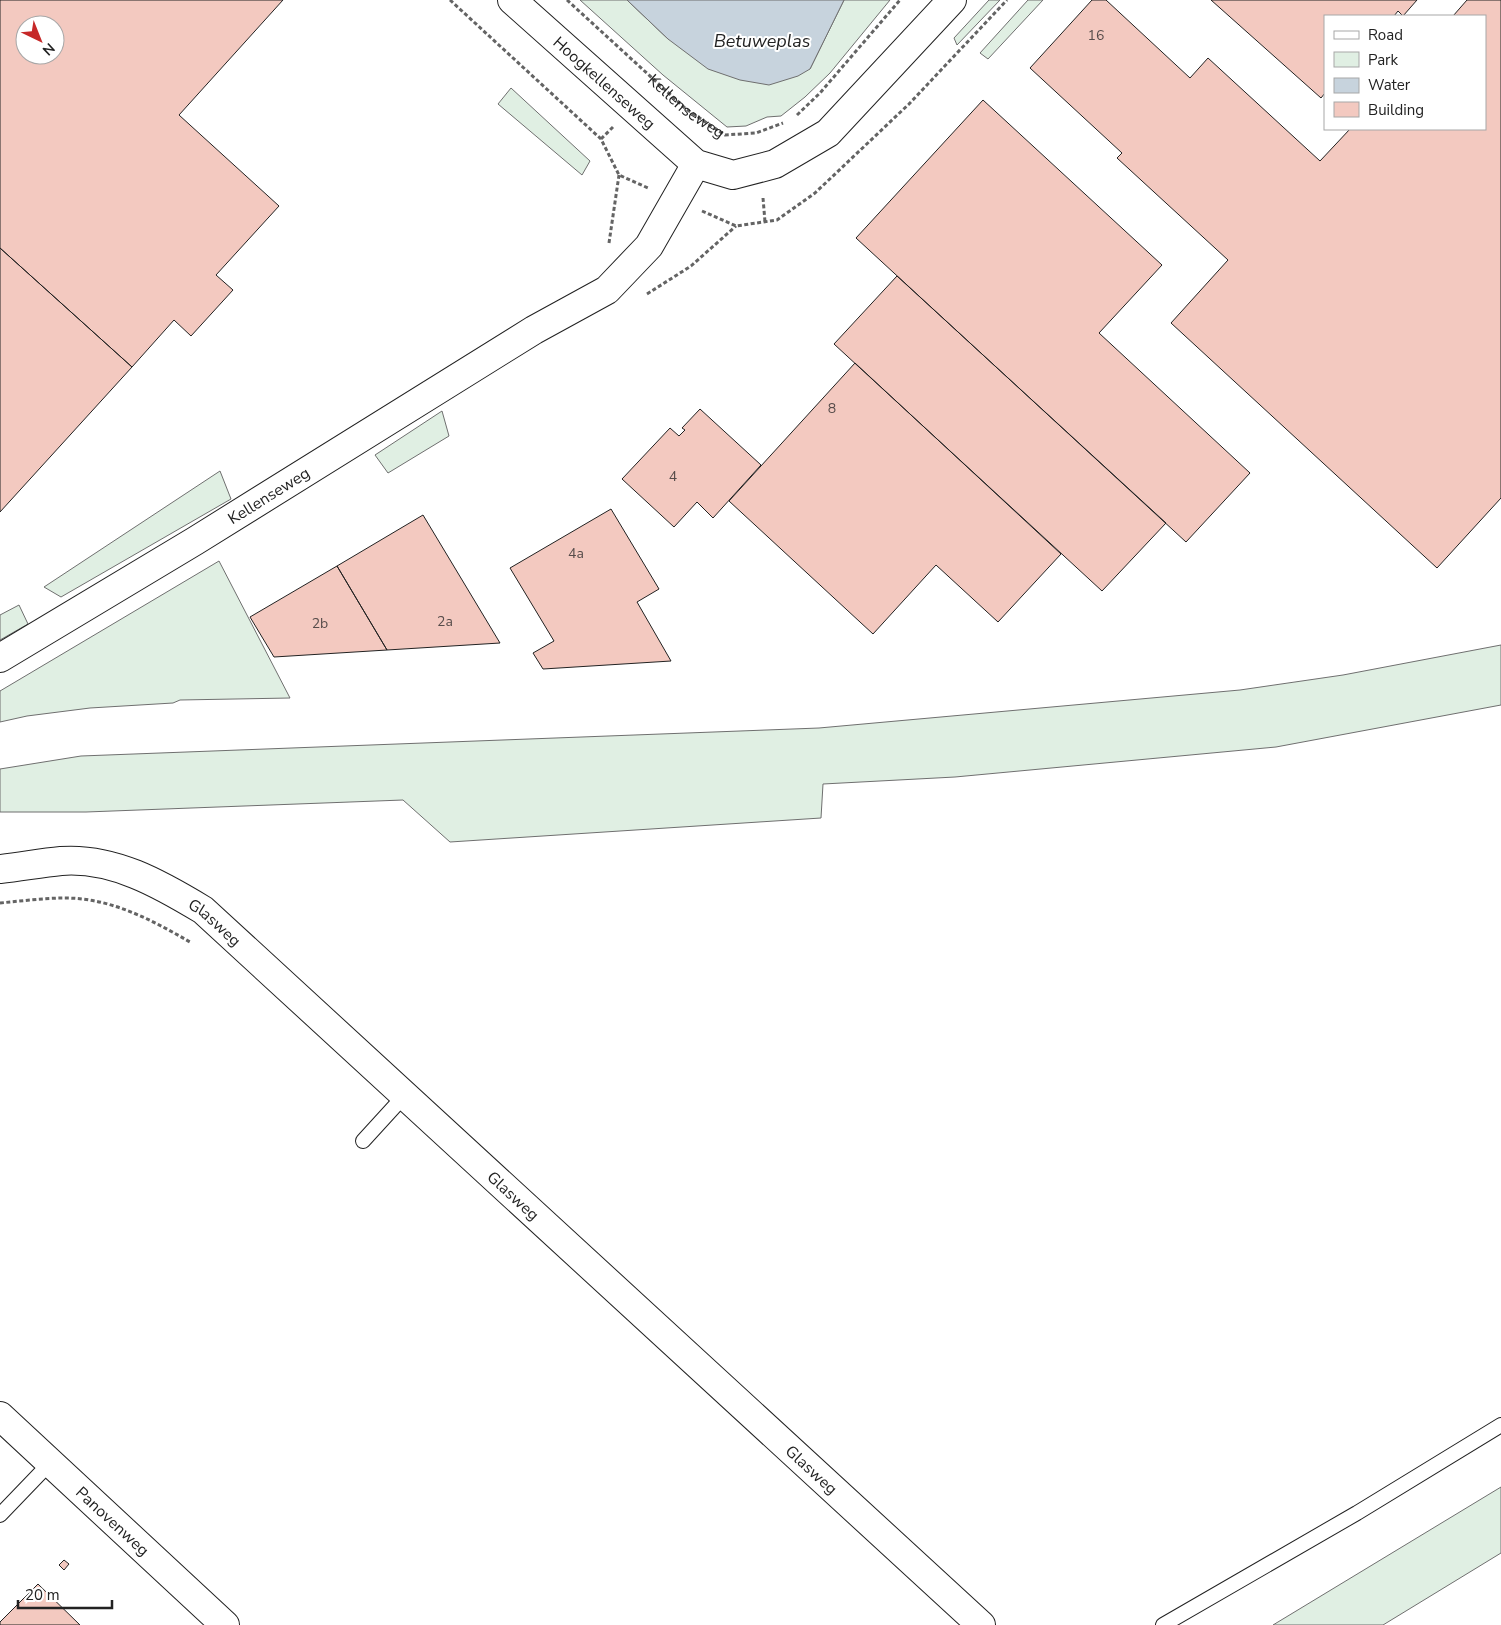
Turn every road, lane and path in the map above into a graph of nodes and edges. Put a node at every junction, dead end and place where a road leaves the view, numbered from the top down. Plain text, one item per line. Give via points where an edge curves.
1 (450, 0) edge
2 (512, 0) edge
3 (568, 0) edge
4 (900, 0) edge
5 (952, 0) edge
6 (1007, 0) edge
7 (696, 164) junction
8 (619, 175) junction
9 (674, 199) junction
10 (605, 249) dead end
11 (0, 658) edge
12 (0, 869) edge
13 (0, 903) edge
14 (192, 942) dead end
15 (405, 1095) junction
16 (363, 1141) dead end
17 (0, 1416) edge
18 (1501, 1425) edge
19 (50, 1463) junction
20 (0, 1515) edge
21 (225, 1625) edge
22 (981, 1625) edge
23 (1163, 1625) edge

1 - 8 path via 601,139
2 - 7 street, Hoogkellenseweg
3 - 4 path, Kellenseweg via 686,109 725,135 756,133 792,119 820,92
5 - 7 street via 828,133 775,164 734,175
6 - 9 path via 909,104 815,193 777,220 736,226
7 - 9 street, Kellenseweg
8 - 9 path
8 - 10 path via 610,242
9 - 11 street, Kellenseweg via 649,246 607,290 534,330 196,541
12 - 15 street, Glasweg via 62,861 87,863 118,868 158,883 203,910
13 - 14 path, Glasweg via 66,898 102,902 140,915
15 - 16 lane
15 - 22 street, Glasweg
17 - 19 street, Panovenweg
18 - 23 lane
19 - 20 lane
19 - 21 street, Panovenweg

